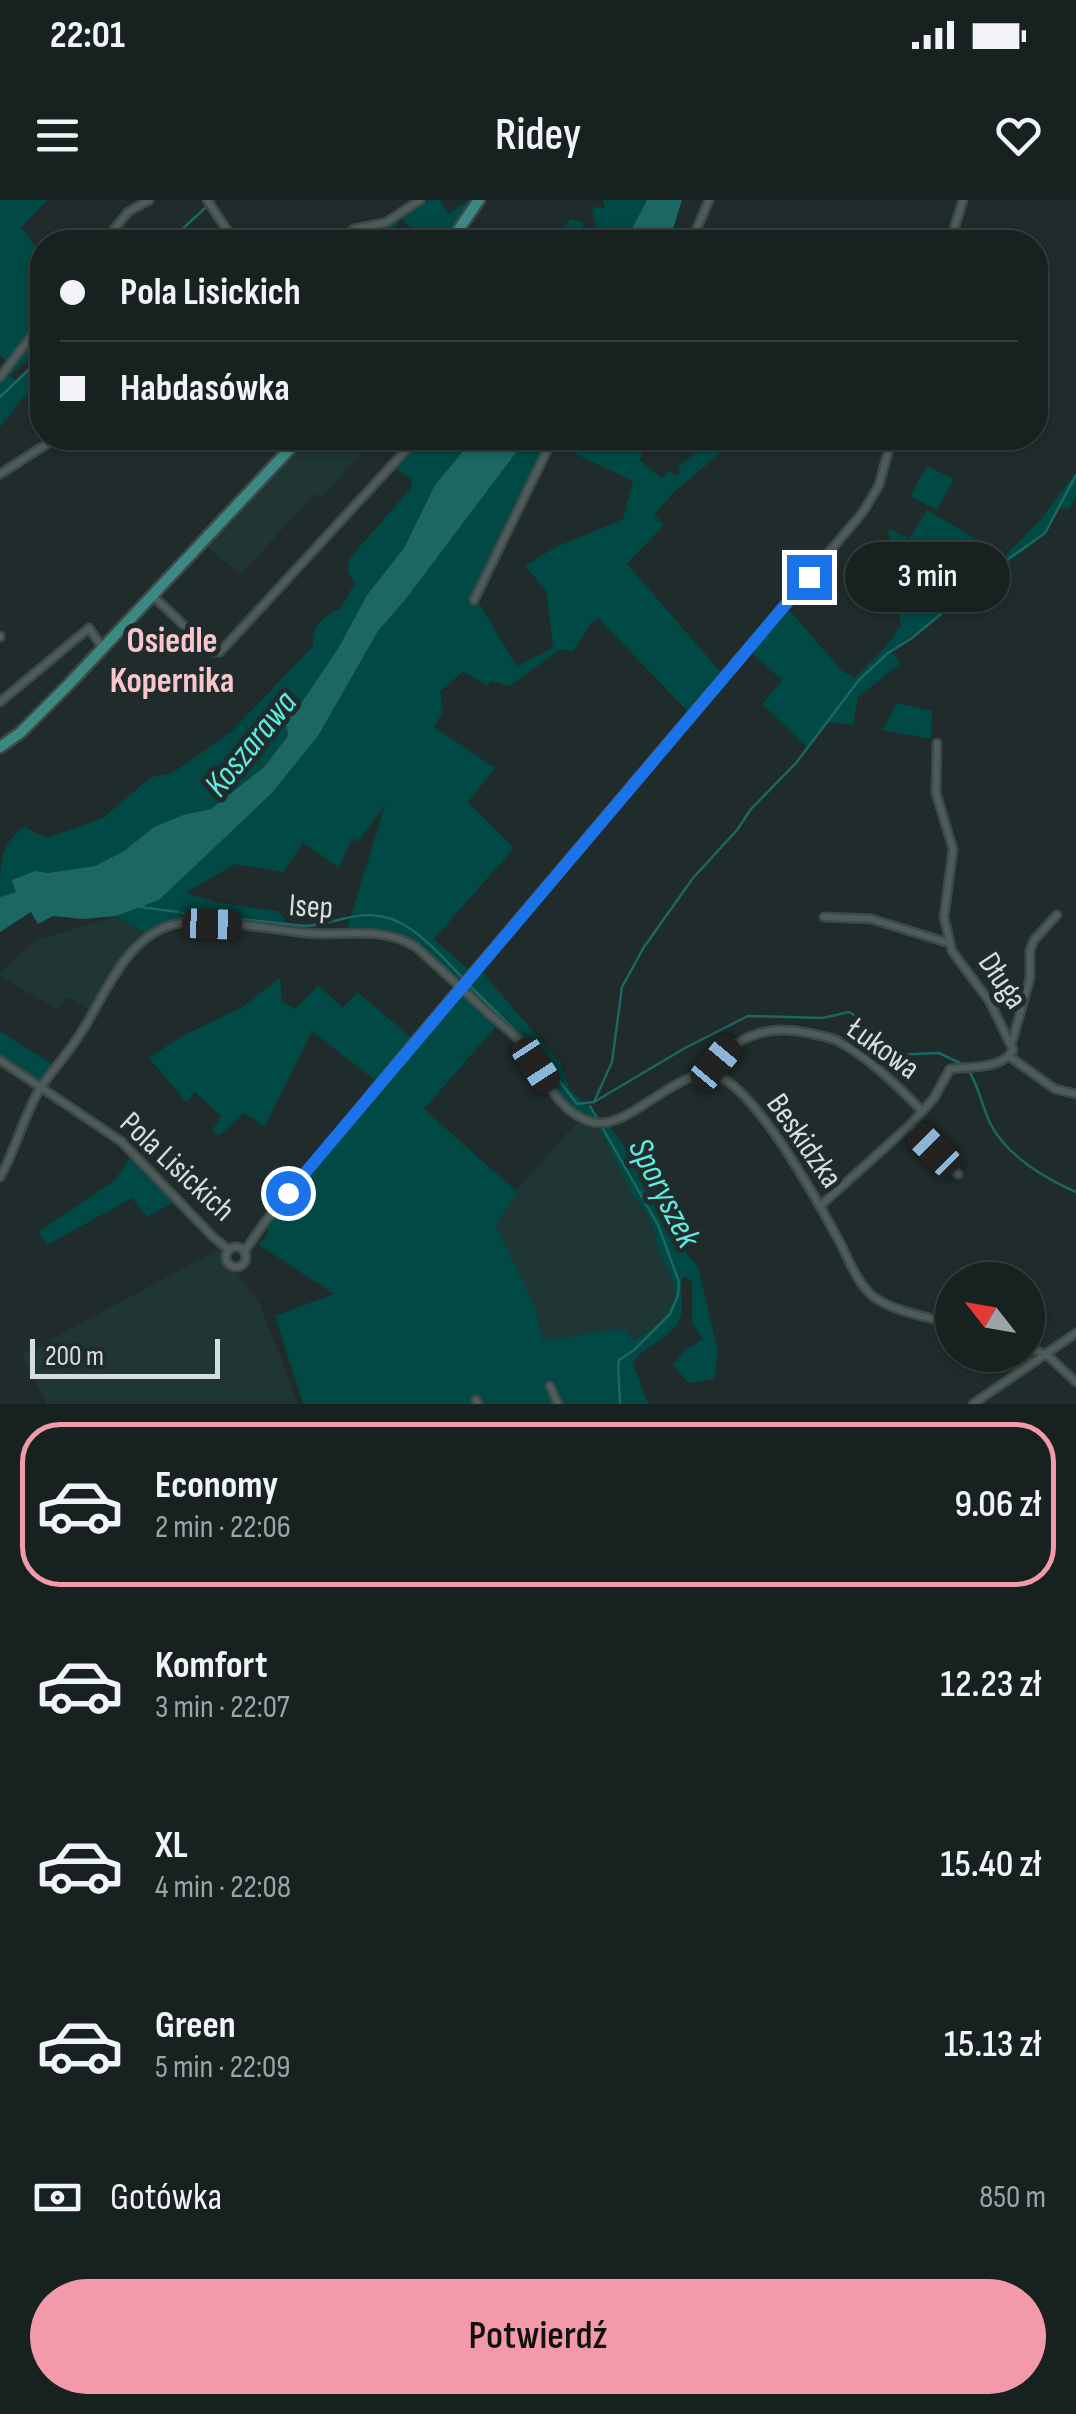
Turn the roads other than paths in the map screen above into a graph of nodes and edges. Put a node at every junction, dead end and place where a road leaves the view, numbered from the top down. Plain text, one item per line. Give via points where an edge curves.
1 (149, 200) edge
2 (206, 200) edge
3 (420, 200) edge
4 (479, 200) edge
5 (709, 200) edge
6 (963, 200) edge
7 (114, 230) edge
8 (227, 230) edge
9 (353, 230) edge
10 (458, 230) edge
11 (696, 230) edge
12 (954, 230) edge
13 (30, 338) edge
14 (0, 377) edge
15 (37, 450) edge
16 (289, 450) edge
17 (406, 450) edge
18 (547, 450) edge
19 (888, 450) edge
20 (0, 474) edge
21 (152, 595) junction
22 (474, 600) dead end
23 (102, 648) junction
24 (0, 702) edge
25 (937, 742) dead end
26 (0, 747) edge
27 (1057, 915) dead end
28 (824, 917) dead end
29 (950, 943) junction
30 (461, 988) junction
31 (1012, 1042) junction
32 (1010, 1057) junction
33 (0, 1060) edge
34 (711, 1075) junction
35 (41, 1088) junction
36 (1076, 1094) edge
37 (922, 1111) junction
38 (910, 1126) junction
39 (958, 1174) dead end
40 (0, 1177) edge
41 (820, 1206) junction
42 (935, 1319) edge
43 (1076, 1332) edge
44 (1046, 1354) junction
45 (1076, 1382) edge
46 (550, 1386) dead end
47 (558, 1404) edge
48 (972, 1404) edge

1 - 7 street
2 - 8 street
3 - 9 street via 385,223
4 - 10 main road
5 - 11 street
6 - 12 street
13 - 14 street
15 - 20 street
16 - 21 main road
17 - 21 street via 220,652 212,652
18 - 22 street
19 - 30 street, Pola Lisickich via 863,512
21 - 23 main road
23 - 24 street via 88,628
23 - 26 main road
25 - 29 street, Długa via 936,793 953,850 944,916
27 - 31 street via 1030,950 1030,978
28 - 29 street via 871,920
29 - 31 street, Długa
30 - 34 street, Isep via 521,1042 557,1098 581,1118 602,1122
30 - 35 street, Isep via 399,936 172,925 150,936 110,980
30 - 35 street, Pola Lisickich via 237,1250 213,1237 122,1142
31 - 32 street, Długa
32 - 36 street via 1054,1089
32 - 37 street, Długa via 950,1069
33 - 35 street
34 - 37 street, Łukowa via 731,1045 756,1031 797,1030 836,1039
34 - 41 street, Beskidzka via 742,1094
35 - 40 street, Isep
37 - 38 street, Długa
38 - 39 street
38 - 41 street, Długa
41 - 42 street, Beskidzka via 872,1296
43 - 44 street
44 - 45 street
44 - 48 street
46 - 47 street

